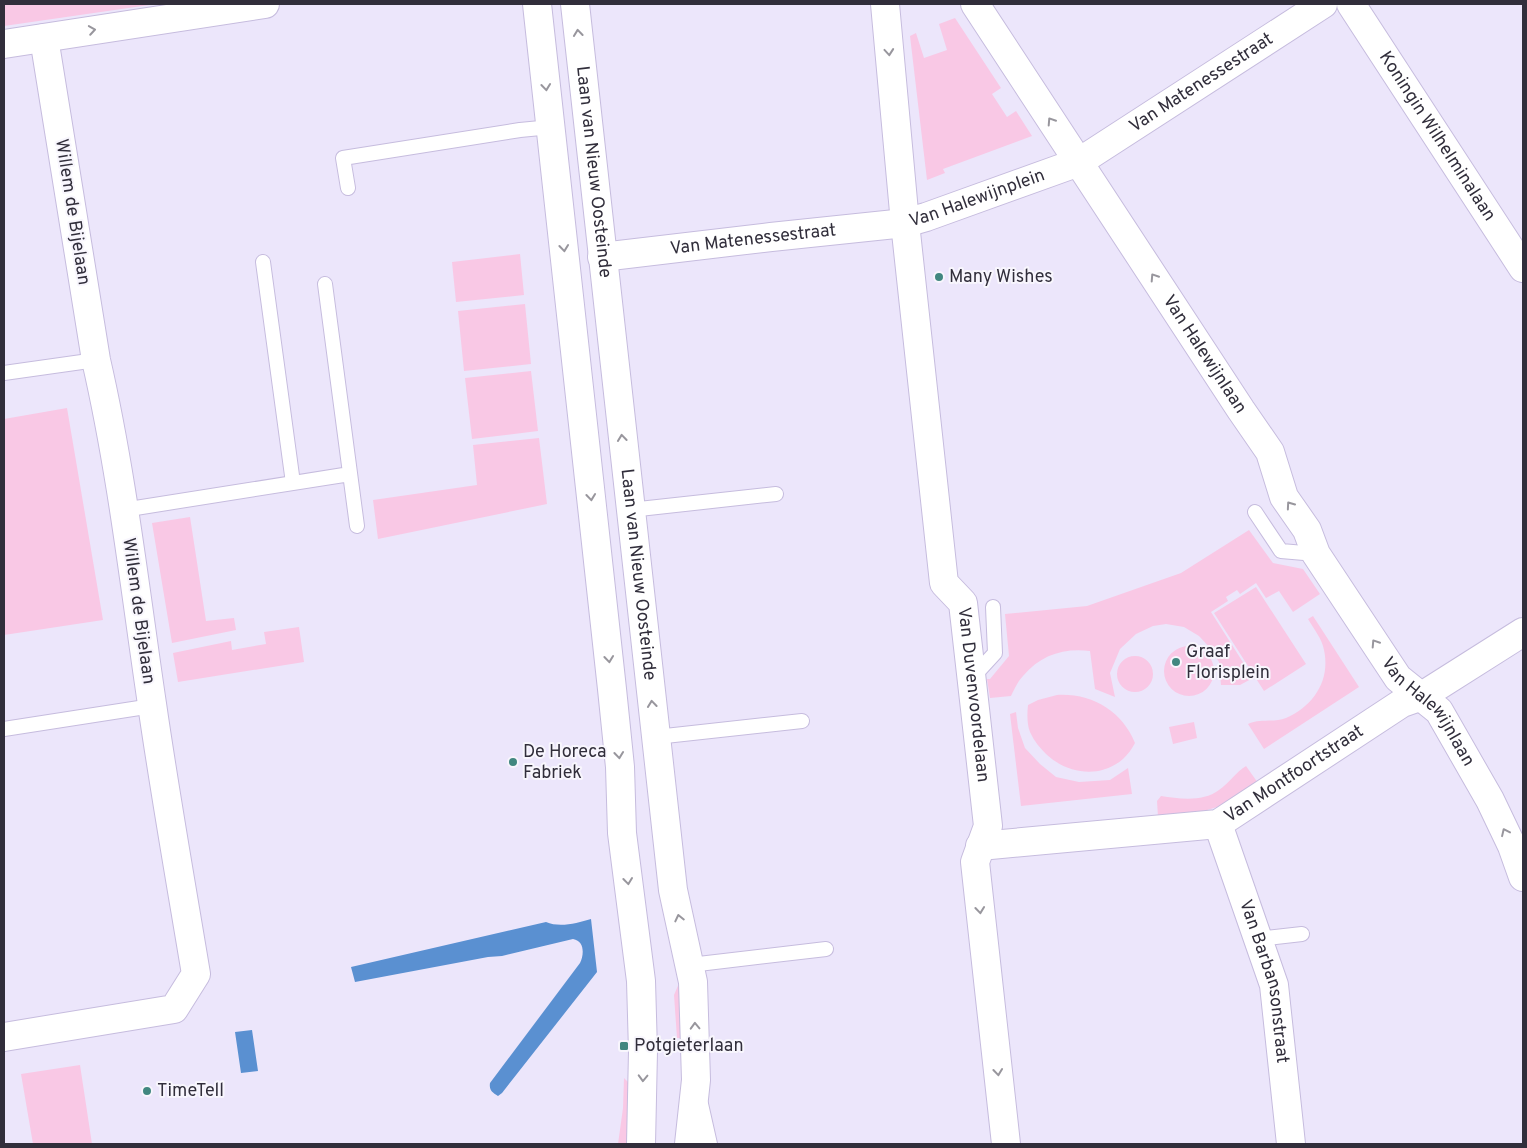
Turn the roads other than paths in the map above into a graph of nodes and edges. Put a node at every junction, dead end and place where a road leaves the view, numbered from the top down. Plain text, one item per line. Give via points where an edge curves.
1 (265, 4) edge
2 (537, 4) edge
3 (575, 4) edge
4 (885, 4) edge
5 (974, 4) edge
6 (1323, 4) edge
7 (1351, 4) edge
8 (44, 38) junction
9 (4, 44) edge
10 (551, 127) junction
11 (1079, 162) junction
12 (348, 188) dead end
13 (905, 223) junction
14 (602, 257) junction
15 (263, 262) dead end
16 (1523, 268) edge
17 (324, 284) dead end
18 (96, 360) junction
19 (4, 373) edge
20 (350, 474) junction
21 (293, 483) junction
22 (776, 494) dead end
23 (123, 510) junction
24 (630, 510) junction
25 (1255, 512) dead end
26 (357, 526) dead end
27 (1316, 554) junction
28 (993, 607) dead end
29 (1523, 632) edge
30 (972, 679) junction
31 (1422, 696) junction
32 (152, 706) junction
33 (802, 721) dead end
34 (4, 729) edge
35 (656, 737) junction
36 (1218, 824) junction
37 (978, 854) junction
38 (1523, 877) edge
39 (1302, 934) dead end
40 (1258, 939) junction
41 (826, 949) dead end
42 (690, 965) junction
43 (4, 1034) edge
44 (696, 1080) junction
45 (641, 1144) edge
46 (690, 1144) edge
47 (710, 1144) edge
48 (1006, 1144) edge
49 (1291, 1144) edge

8 -> 1 street
2 -> 10 street, Laan van Nieuw Oosteinde
14 -> 3 street, Laan van Nieuw Oosteinde
4 -> 13 street, Van Halewijnplein
11 -> 5 street
6 - 11 street, Van Matenessestraat
7 - 16 street, Koningin Wilhelminalaan
8 - 9 street
8 - 18 street, Willem de Bijelaan
10 - 12 lane via 343,158
10 -> 45 street, Laan van Nieuw Oosteinde via 620,767 622,833 640,981 644,1050
11 - 13 street, Van Halewijnplein
27 -> 11 street, Van Halewijnlaan via 1307,530 1284,497 1270,452
13 - 14 street, Van Matenessestraat
13 - 30 street, Van Duvenvoordelaan via 944,583 963,603
24 -> 14 street, Laan van Nieuw Oosteinde
15 - 21 lane
17 - 20 lane
18 - 19 lane
18 - 23 street, Willem de Bijelaan
20 - 21 lane
20 - 26 lane
21 - 23 lane
22 - 24 lane
23 - 32 street, Willem de Bijelaan
35 -> 24 street, Laan van Nieuw Oosteinde
25 - 27 lane via 1281,551
31 -> 27 street, Van Halewijnlaan via 1398,678
28 - 30 lane via 995,653
29 - 31 street, Van Montfoortstraat
30 - 37 street, Van Duvenvoordelaan via 988,826
31 - 36 street, Van Montfoortstraat via 1402,703
38 -> 31 street, Van Halewijnlaan via 1490,800 1439,711
32 - 34 lane
32 - 43 street, Willem de Bijelaan via 196,974 174,1009
33 - 35 lane
42 -> 35 street, Laan van Nieuw Oosteinde via 673,890
36 - 37 street, Van Montfoortstraat
36 - 40 street, Van Barbansonstraat
37 -> 48 street, Van Duvenvoordelaan
39 - 40 lane
40 - 49 street, Van Barbansonstraat via 1274,986
41 - 42 lane
44 -> 42 street, Laan van Nieuw Oosteinde
44 - 46 street, Laan van Nieuw Oosteinde
44 - 47 lane

